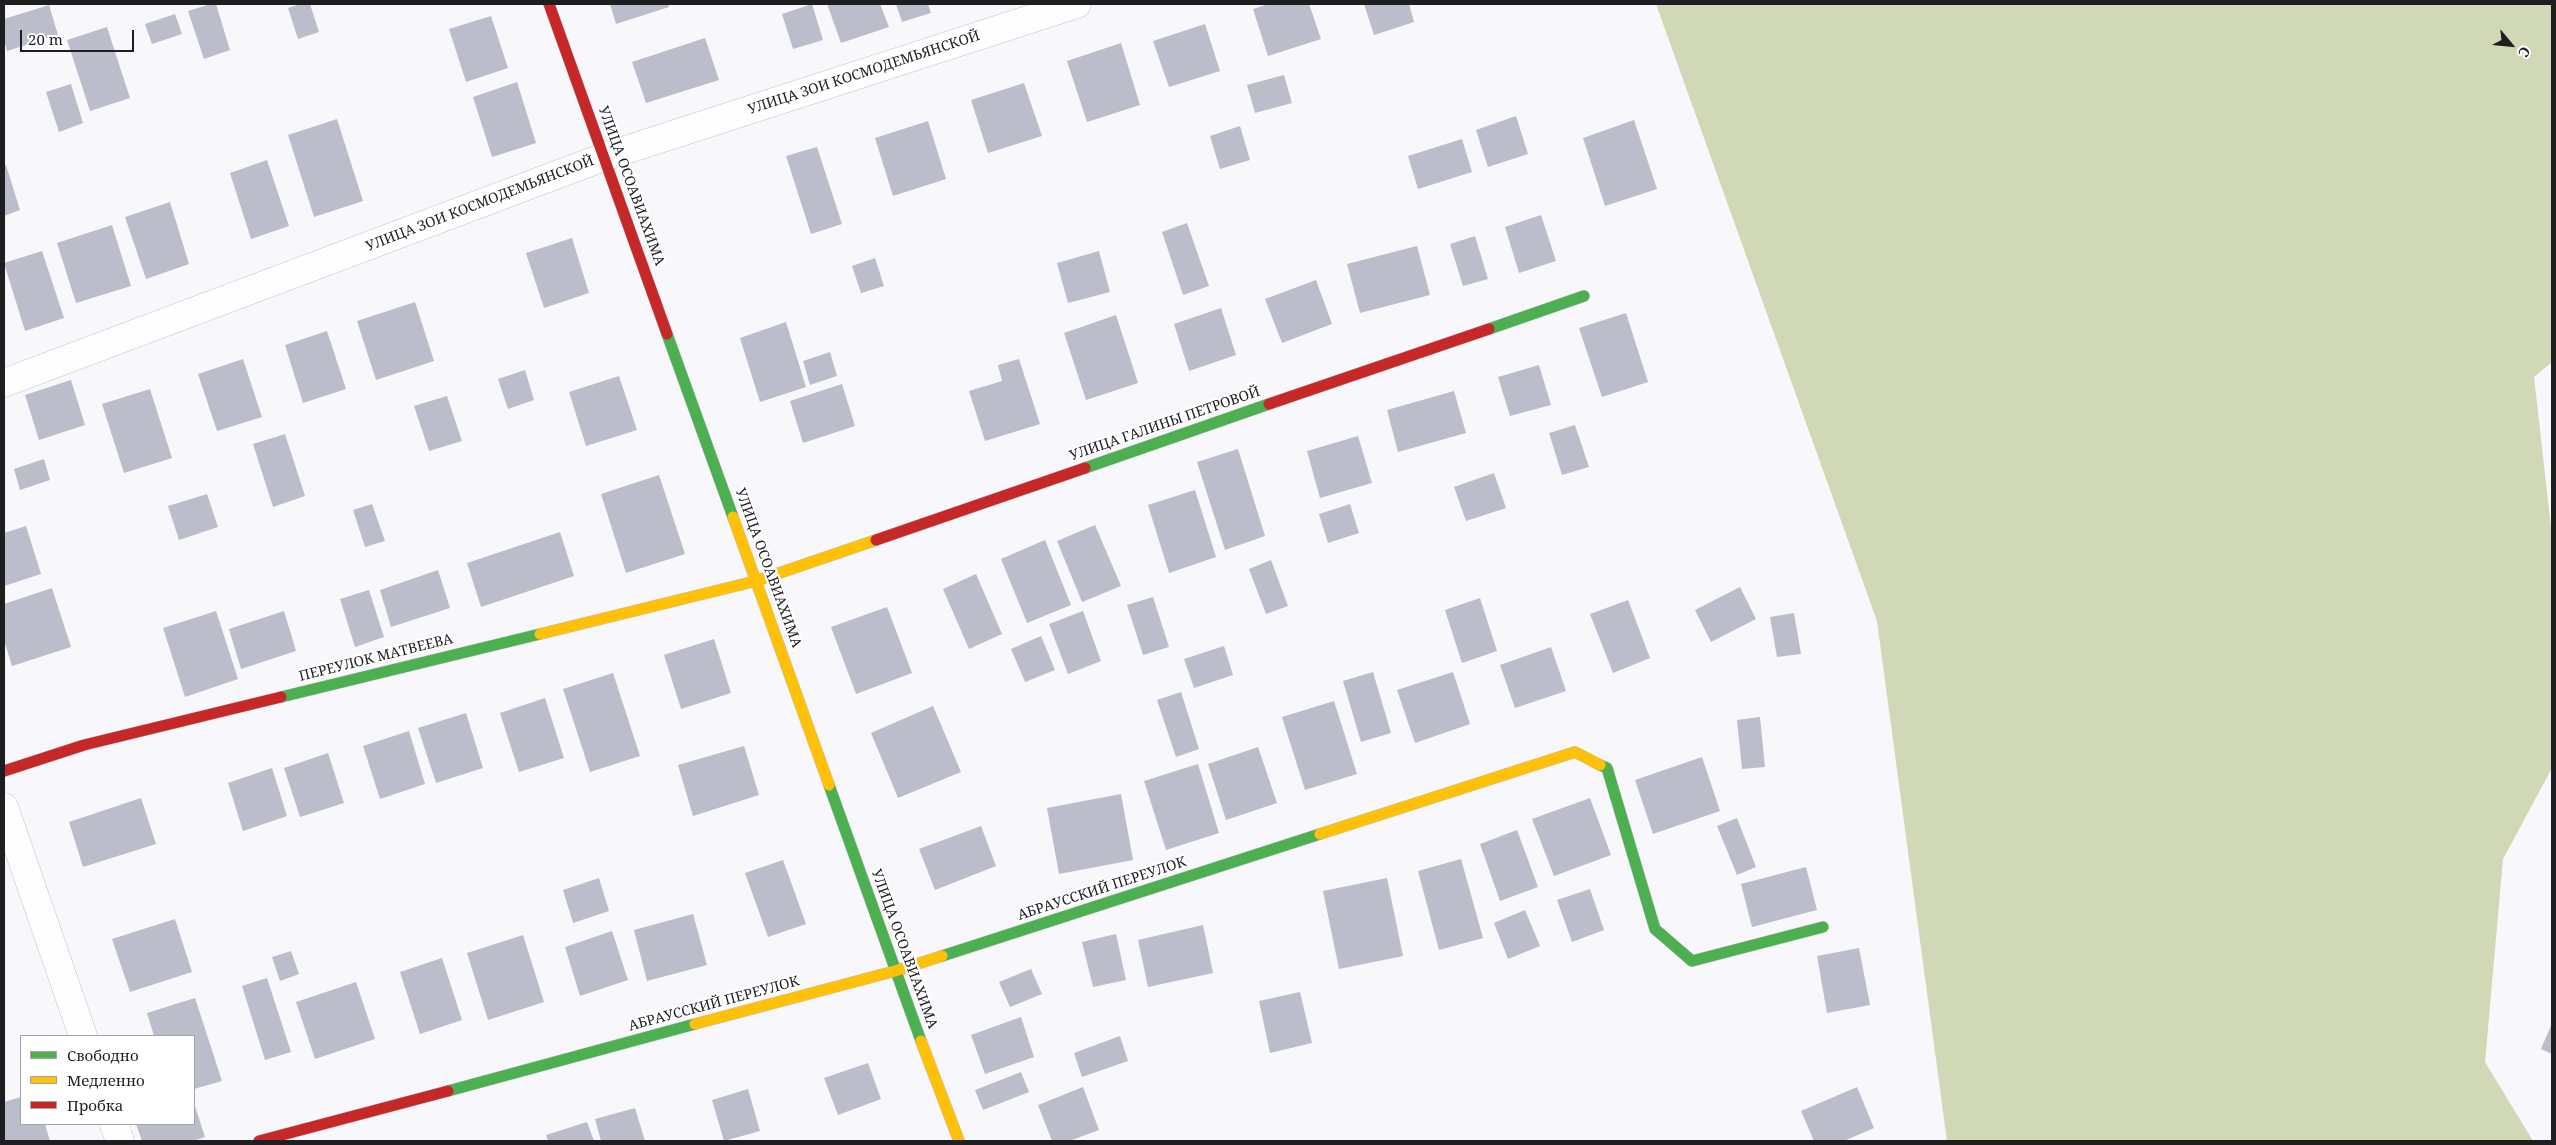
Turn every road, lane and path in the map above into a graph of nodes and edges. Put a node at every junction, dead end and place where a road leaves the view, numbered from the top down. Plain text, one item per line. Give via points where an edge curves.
1 (549, 4) edge
2 (1077, 4) edge
3 (604, 157) junction
4 (1584, 296) dead end
5 (4, 384) edge
6 (756, 581) junction
7 (4, 772) edge
8 (4, 807) edge
9 (1823, 927) dead end
10 (895, 971) junction
11 (83, 1035) edge
12 (114, 1125) edge
13 (120, 1141) edge
14 (259, 1141) edge
15 (959, 1141) edge

1 - 3 street, УЛИЦА ОСОАВИАХИМА
2 - 3 street, УЛИЦА ЗОИ КОСМОДЕМЬЯНСКОЙ
3 - 5 street, УЛИЦА ЗОИ КОСМОДЕМЬЯНСКОЙ
3 - 6 street, УЛИЦА ОСОАВИАХИМА
4 - 6 street, УЛИЦА ГАЛИНЫ ПЕТРОВОЙ
6 - 7 street, ПЕРЕУЛОК МАТВЕЕВА via 84,745
6 - 10 street, УЛИЦА ОСОАВИАХИМА
8 - 11 street
9 - 10 street, АБРАУССКИЙ ПЕРЕУЛОК via 1692,961 1655,928 1606,768 1576,752
10 - 14 street, АБРАУССКИЙ ПЕРЕУЛОК
10 - 15 street, УЛИЦА ОСОАВИАХИМА
12 - 13 street

